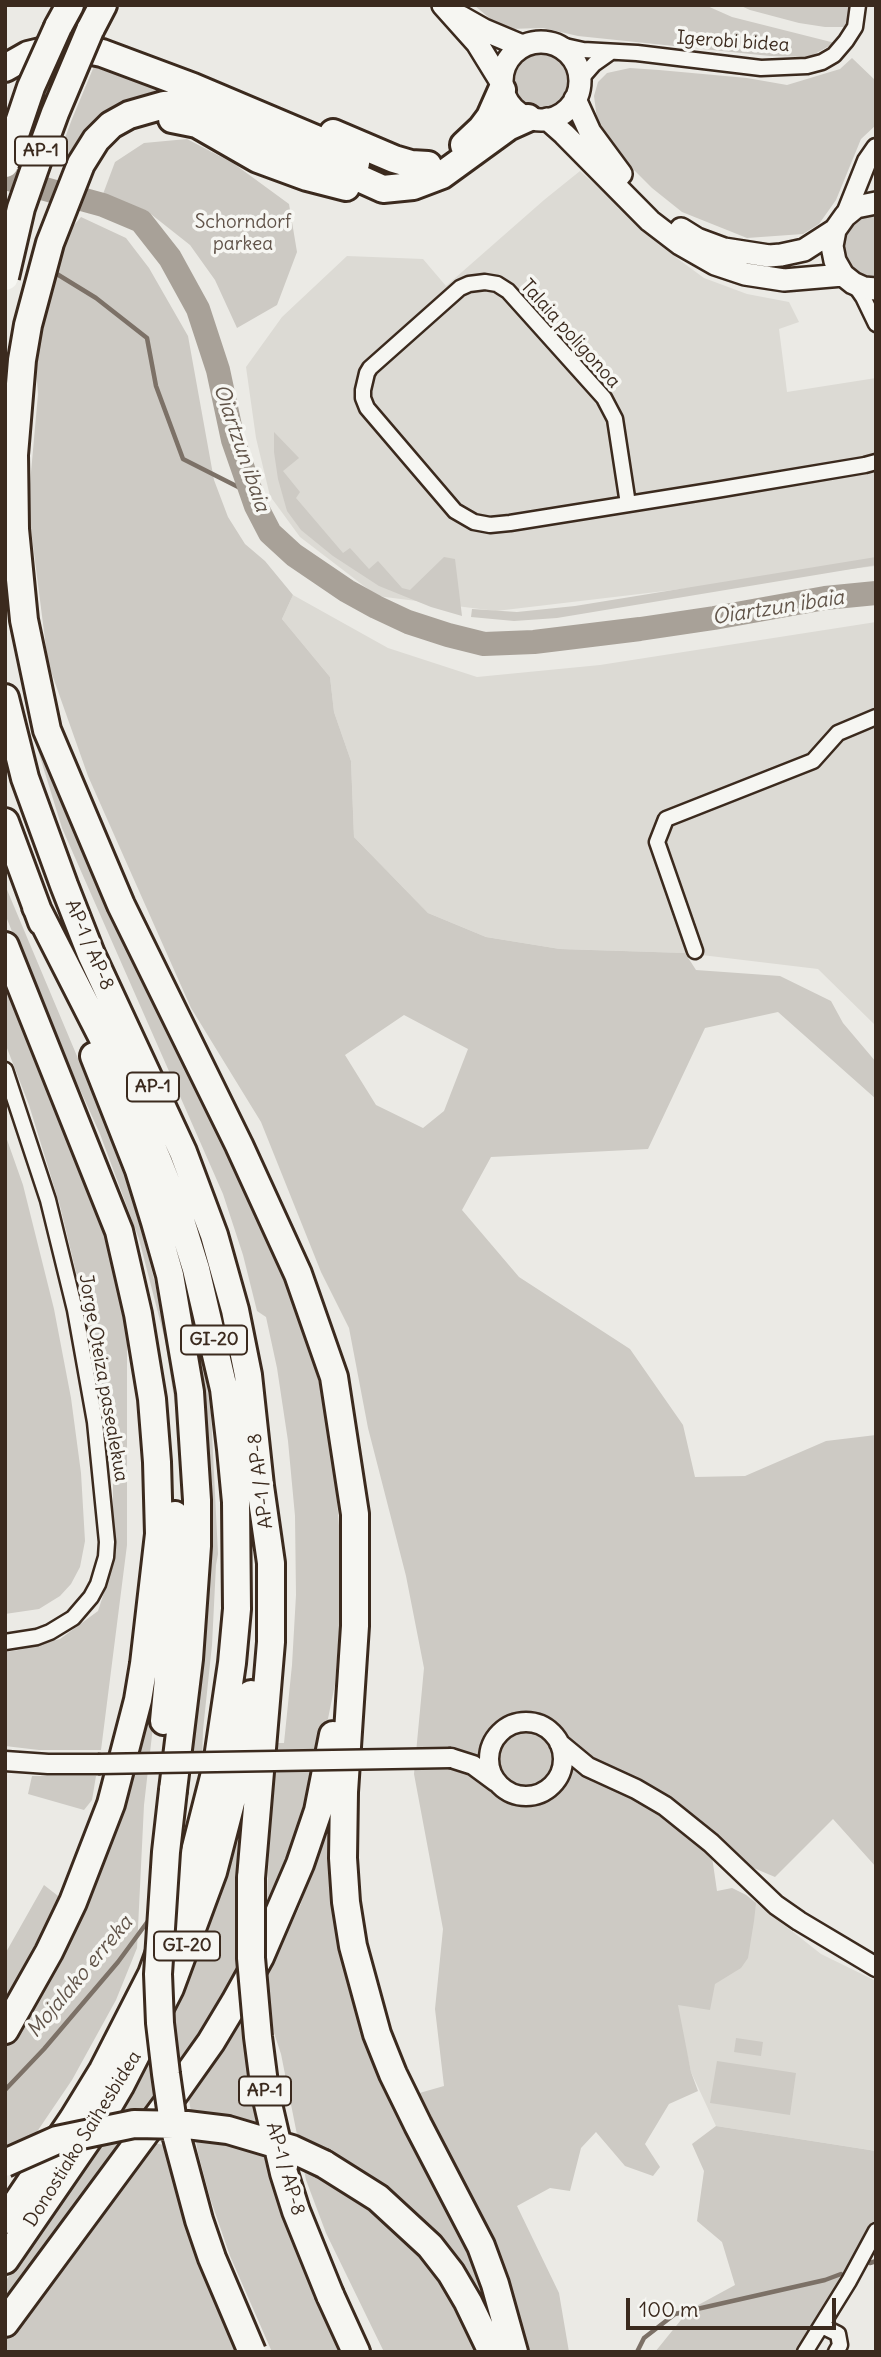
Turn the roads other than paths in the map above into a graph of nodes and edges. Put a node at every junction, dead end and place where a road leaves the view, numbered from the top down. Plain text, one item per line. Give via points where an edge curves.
1 (103, 5) edge
2 (858, 5) edge
3 (445, 7) edge
4 (64, 16) edge
5 (556, 44) junction
6 (522, 46) junction
7 (611, 52) junction
8 (5, 68) edge
9 (502, 86) junction
10 (193, 87) junction
11 (578, 90) junction
12 (219, 107) junction
13 (538, 119) junction
14 (111, 125) junction
15 (876, 148) edge
16 (5, 164) edge
17 (428, 165) junction
18 (383, 189) junction
19 (876, 203) edge
20 (840, 223) junction
21 (5, 277) edge
22 (848, 279) junction
23 (876, 289) edge
24 (876, 324) edge
25 (876, 461) edge
26 (628, 504) junction
27 (5, 698) edge
28 (876, 718) edge
29 (5, 822) edge
30 (36, 907) junction
31 (5, 946) edge
32 (695, 951) dead end
33 (5, 1070) edge
34 (260, 1486) junction
35 (355, 1626) junction
36 (5, 1642) edge
37 (494, 1740) junction
38 (559, 1743) junction
39 (451, 1758) junction
40 (5, 1761) edge
41 (600, 1773) junction
42 (498, 1783) junction
43 (552, 1784) junction
44 (166, 1789) junction
45 (876, 1967) edge
46 (5, 2030) edge
47 (5, 2163) edge
48 (5, 2220) edge
49 (876, 2231) edge
50 (5, 2260) edge
51 (5, 2323) edge
52 (822, 2326) junction
53 (252, 2352) edge
54 (356, 2352) edge
55 (492, 2352) edge
56 (514, 2352) edge
57 (806, 2352) edge
58 (836, 2352) edge

1 - 21 highway, AP-1, bridge via 36,165
2 - 7 street, Igerobi bidea via 855,27 846,41 834,55 807,66 761,68
3 - 6 main road
3 - 9 main road via 477,43
4 - 16 highway, AP-1, bridge via 31,87
5 - 6 main road via 539,41
5 - 7 street, Igerobi bidea
5 - 11 main road via 576,63
6 - 9 main road via 505,65
7 - 11 street via 594,64
8 - 10 highway via 28,55 72,47 102,53
9 - 13 main road via 512,107
9 - 17 highway via 481,129 461,148
10 - 12 highway
10 - 17 highway via 262,102 394,159
11 - 13 main road via 564,113
11 - 20 main road via 590,132 603,152 667,218 697,239 739,253 781,256 804,250
12 - 14 highway via 164,104
12 - 17 highway via 364,168 397,173
12 - 18 highway
13 - 18 highway via 509,127 442,175 414,186
13 - 22 main road via 564,134 650,220 715,264 784,279
14 - 18 highway via 167,118 192,122 258,159 307,177 344,187
14 - 35 highway via 96,140 72,183 28,325 14,455 24,620 47,730 121,905 298,1274 334,1377 355,1514
15 - 20 street
19 - 20 main road via 856,207
20 - 22 main road via 832,246 835,261
22 - 23 main road
22 - 24 street
25 - 26 street, Talaia poligonoa
26 - 26 street, Talaia poligonoa via 510,523 474,522 455,512 367,408 363,398 367,373 460,288 496,284 508,291 604,398 615,419
27 - 34 highway, AP-1 / AP-8 / AP-1 via 25,778 64,886 183,1152 214,1235 248,1375
28 - 32 street via 838,733 813,761 666,820 657,842
29 - 30 highway, AP-1 / AP-8 / AP-1
30 - 44 highway, AP-1 / AP-8 / AP-1 via 143,1183 170,1275 189,1380 197,1546 189,1659
30 - 48 highway, Donostiako Saihesbidea / GI-20 via 115,1062 179,1214 196,1269 224,1389 236,1502 236,1609 225,1717 208,1806 152,1974 73,2119
31 - 44 highway via 90,1128 129,1227 152,1312 166,1397 176,1531
31 - 46 highway via 118,1231 152,1399 159,1534 138,1700 111,1804 67,1915
33 - 36 street, Jorge Oteiza pasealekua via 48,1200 75,1310 95,1422 107,1542 98,1584 73,1618 37,1637
34 - 50 highway, Donostiako Saihesbidea / GI-20 via 261,1591 255,1665 240,1768 213,1872 175,1976 146,2038 93,2132
34 - 54 highway, AP-1 / AP-8 / AP-1, bridge via 271,1563 271,1642 251,1878 251,1958 258,2037 274,2136 296,2211
35 - 51 highway via 318,1811 260,1956 204,2052
35 - 56 highway via 343,1858 353,1946 377,2034 481,2246
37 - 38 street via 510,1725 533,1722 544,1726
37 - 39 street
37 - 42 street via 489,1762
38 - 41 street
38 - 43 street via 563,1762
39 - 40 street, bridge via 48,1765
39 - 42 street via 473,1765
41 - 43 street via 575,1775
41 - 45 street via 665,1806 776,1905
42 - 43 street via 528,1796
44 - 53 highway, bridge via 155,1912 160,2023 173,2123 212,2258
47 - 55 highway, bridge via 57,2140 134,2124 228,2130 272,2142 324,2164 378,2198 430,2246 468,2302
49 - 52 street
52 - 57 street
52 - 58 street via 838,2334

